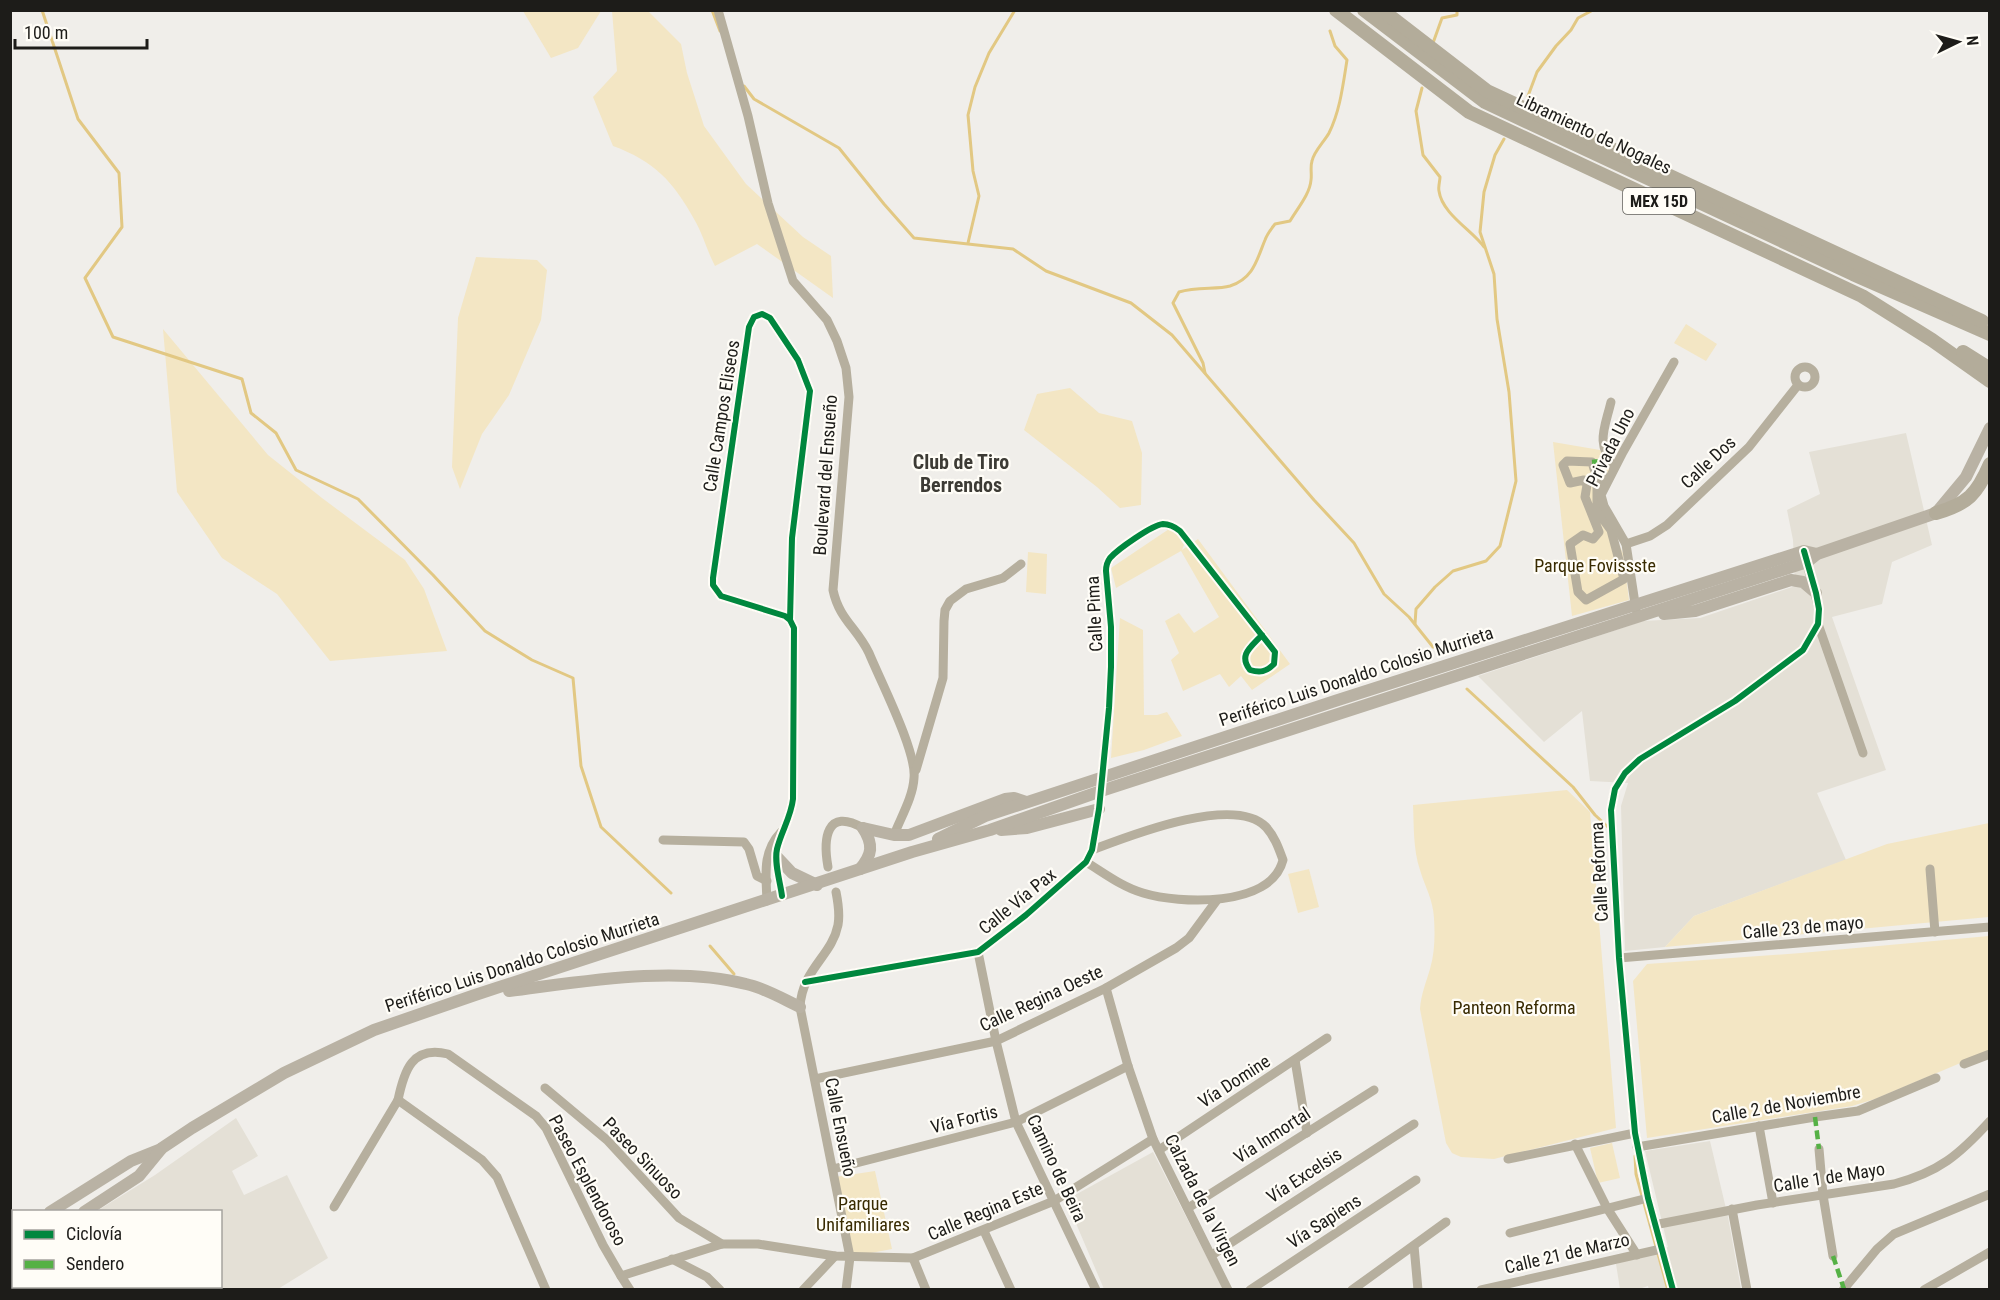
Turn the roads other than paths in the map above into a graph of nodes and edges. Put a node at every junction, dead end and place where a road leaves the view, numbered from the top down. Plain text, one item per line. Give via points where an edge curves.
1 (718, 10) edge
2 (1336, 10) edge
3 (1348, 10) edge
4 (1364, 10) edge
5 (1382, 10) edge
6 (1989, 324) edge
7 (1989, 334) edge
8 (1674, 362) dead end
9 (1989, 369) edge
10 (1989, 381) edge
11 (1798, 385) dead end
12 (1611, 402) dead end
13 (1989, 428) edge
14 (1592, 462) junction
15 (1612, 464) junction
16 (1989, 464) edge
17 (1936, 513) junction
18 (1626, 544) junction
19 (1809, 556) junction
20 (1021, 564) dead end
21 (1816, 593) junction
22 (1640, 613) junction
23 (790, 620) junction
24 (1818, 624) junction
25 (1262, 635) dead end
26 (1863, 753) dead end
27 (915, 775) junction
28 (1102, 777) junction
29 (1101, 791) junction
30 (1028, 802) junction
31 (1099, 809) junction
32 (985, 816) junction
33 (863, 828) junction
34 (990, 830) junction
35 (894, 835) junction
36 (663, 840) dead end
37 (775, 849) junction
38 (1092, 849) junction
39 (912, 852) junction
40 (1086, 862) junction
41 (828, 867) dead end
42 (1930, 869) dead end
43 (859, 870) junction
44 (766, 881) junction
45 (816, 885) junction
46 (836, 891) dead end
47 (782, 896) junction
48 (1217, 900) junction
49 (767, 901) junction
50 (1989, 927) edge
51 (1935, 932) junction
52 (978, 952) junction
53 (1619, 958) junction
54 (805, 982) junction
55 (1106, 988) junction
56 (475, 995) junction
57 (801, 1007) junction
58 (1327, 1038) dead end
59 (996, 1041) junction
60 (1989, 1054) edge
61 (1295, 1060) junction
62 (1964, 1064) dead end
63 (1128, 1066) junction
64 (815, 1078) junction
65 (1936, 1078) dead end
66 (544, 1088) dead end
67 (1374, 1090) dead end
68 (398, 1100) junction
69 (1989, 1121) edge
70 (1016, 1122) junction
71 (1414, 1124) dead end
72 (1759, 1126) junction
73 (1307, 1132) junction
74 (1635, 1133) junction
75 (1153, 1139) junction
76 (1575, 1144) junction
77 (1637, 1147) junction
78 (162, 1148) junction
79 (1819, 1149) dead end
80 (1159, 1150) junction
81 (1508, 1159) dead end
82 (833, 1169) junction
83 (1416, 1180) dead end
84 (1989, 1194) edge
85 (1823, 1195) junction
86 (1648, 1198) junction
87 (1054, 1201) junction
88 (1773, 1203) junction
89 (334, 1207) dead end
90 (1188, 1208) junction
91 (1607, 1208) junction
92 (1732, 1209) junction
93 (53, 1210) edge
94 (87, 1210) edge
95 (1446, 1222) dead end
96 (1654, 1225) junction
97 (984, 1231) junction
98 (1510, 1233) dead end
99 (722, 1244) junction
100 (1414, 1246) junction
101 (1661, 1249) junction
102 (1989, 1252) edge
103 (1212, 1255) junction
104 (1637, 1255) junction
105 (835, 1256) junction
106 (1833, 1256) dead end
107 (850, 1257) junction
108 (913, 1258) junction
109 (672, 1259) junction
110 (621, 1276) junction
111 (1844, 1289) edge
112 (546, 1290) edge
113 (630, 1290) edge
114 (720, 1290) edge
115 (803, 1290) edge
116 (846, 1290) edge
117 (926, 1290) edge
118 (1011, 1290) edge
119 (1096, 1290) edge
120 (1228, 1290) edge
121 (1250, 1290) edge
122 (1352, 1290) edge
123 (1418, 1290) edge
124 (1481, 1290) edge
125 (1673, 1290) edge
126 (1747, 1290) edge
127 (1924, 1290) edge

1 - 27 street, Boulevard del Ensueño via 768,203 793,281 827,320 846,368 849,397 833,590 840,612 869,653 912,756
2 - 10 highway, MEX 15D via 1474,115 1862,296
3 - 9 highway, MEX 15D via 1472,107 1871,293
4 - 7 highway, Libramiento de Nogales / MEX 15D via 1485,102
5 - 6 highway, Libramiento de Nogales / MEX 15D via 1487,91
8 - 15 street, Privada Uno
11 - 18 street, Calle Dos via 1749,447 1667,525
12 - 15 street via 1603,449
13 - 17 main road via 1966,477
14 - 14 street via 1602,476 1597,486 1597,511 1611,530 1624,579 1586,600 1578,592 1570,544 1583,535 1593,539 1599,532 1585,497 1587,485 1584,480 1570,483 1563,465 1567,461
14 - 15 street
15 - 18 street, Privada Uno via 1602,501
16 - 17 highway via 1968,500
17 - 19 main road, Periférico Luis Donaldo Colosio Murrieta
18 - 22 street, Privada Uno
19 - 21 street
19 - 22 main road, Periférico Luis Donaldo Colosio Murrieta
20 - 27 street via 1003,578 966,590 950,601 945,610 944,678
21 - 22 main road via 1803,582 1791,580 1695,611
21 - 24 street
22 - 28 main road, Periférico Luis Donaldo Colosio Murrieta
22 - 29 main road, Periférico Luis Donaldo Colosio Murrieta
23 - 23 street, Calle Campos Eliseos via 792,538 810,391 798,360 770,318 762,314 753,317 749,327 712,578 722,596
23 - 37 street, Calle Campos Eliseos via 795,637 793,800
24 - 26 street
24 - 53 street, Calle Reforma via 1803,650 1792,660 1735,701 1640,759 1615,789 1611,810
25 - 28 street, Calle Pima via 1173,526 1152,528 1112,556 1106,571 1112,667
27 - 35 street
28 - 29 street, Calle Vía Pax
28 - 30 main road, Periférico Luis Donaldo Colosio Murrieta
29 - 31 street, Calle Vía Pax
29 - 34 main road, Periférico Luis Donaldo Colosio Murrieta
30 - 32 main road, Periférico Luis Donaldo Colosio Murrieta
30 - 35 main road via 1005,799 916,833
31 - 34 main road via 1027,828
31 - 38 street, Calle Vía Pax
32 - 34 main road
32 - 39 main road, Periférico Luis Donaldo Colosio Murrieta
33 - 35 main road
33 - 41 street via 847,821 831,828 825,847
33 - 43 main road via 871,852
34 - 39 main road, Periférico Luis Donaldo Colosio Murrieta
36 - 44 street via 744,842 757,876
37 - 44 street, Calle Campos Eliseos via 766,858
37 - 45 main road via 792,873
37 - 47 street
38 - 40 street, Calle Vía Pax
38 - 48 street via 1198,817 1236,816 1265,826 1280,850 1281,867 1261,887 1243,896
39 - 43 main road, Periférico Luis Donaldo Colosio Murrieta
40 - 48 street via 1140,892 1178,899
40 - 52 street, Calle Vía Pax
42 - 51 street
43 - 45 main road, Periférico Luis Donaldo Colosio Murrieta
44 - 49 street, Calle Campos Eliseos
45 - 47 main road, Periférico Luis Donaldo Colosio Murrieta
46 - 54 street via 838,926
47 - 49 main road, Periférico Luis Donaldo Colosio Murrieta
48 - 55 street, Calle Regina Oeste via 1183,944
49 - 56 main road, Periférico Luis Donaldo Colosio Murrieta
50 - 51 street, Calle 23 de mayo
51 - 53 street, Calle 23 de mayo
52 - 54 street, Calle Vía Pax
52 - 59 street, Camino de Beira
53 - 74 street, Calle Reforma
54 - 57 street
55 - 59 street, Calle Regina Oeste
55 - 63 street, Calzada de la Virgen
56 - 57 main road via 665,976 730,980
56 - 78 main road, Periférico Luis Donaldo Colosio Murrieta via 374,1030 284,1073
57 - 64 street, Calle Ensueño
58 - 61 street, Vía Domine
59 - 64 street, Calle Regina Oeste
59 - 70 street, Camino de Beira
60 - 62 street
61 - 73 street
61 - 80 street, Vía Domine
63 - 70 street, Vía Fortis
63 - 75 street, Calzada de la Virgen
64 - 82 street, Calle Ensueño
65 - 72 street, Calle 2 de Noviembre via 1858,1111
66 - 99 street, Paseo Sinuoso via 607,1140 679,1218
67 - 73 street, Vía Inmortal
68 - 89 street
68 - 110 street, Paseo Esplendoroso via 413,1060 438,1051 536,1116 546,1128
68 - 112 street via 490,1168
69 - 85 street, Calle 1 de Mayo via 1954,1157 1928,1173 1894,1184
70 - 82 street, Vía Fortis
70 - 87 street, Camino de Beira
71 - 103 street, Vía Excelsis
72 - 77 street, Calle 2 de Noviembre
72 - 88 street
73 - 90 street, Vía Inmortal
74 - 76 street
74 - 77 street, Calle Reforma
75 - 80 street, Calzada de la Virgen
75 - 87 street, Calle Regina Este
76 - 81 street
76 - 91 street
77 - 86 street, Calle Reforma
78 - 93 main road, Periférico Luis Donaldo Colosio Murrieta via 130,1161
78 - 94 main road, Periférico Luis Donaldo Colosio Murrieta via 139,1176
79 - 85 street
80 - 90 street, Calzada de la Virgen
82 - 107 street, Calle Ensueño
83 - 121 street, Vía Sapiens
84 - 111 street via 1894,1234 1876,1249
85 - 88 street, Calle 1 de Mayo
85 - 106 street
86 - 91 street
86 - 96 street, Calle Reforma
87 - 97 street, Calle Regina Este
87 - 119 street, Camino de Beira
88 - 92 street, Calle 1 de Mayo
90 - 103 street, Calzada de la Virgen
91 - 98 street
91 - 104 street
92 - 96 street, Calle 1 de Mayo
92 - 126 street
95 - 100 street
96 - 101 street, Calle Reforma
97 - 108 street, Calle Regina Este
97 - 118 street
99 - 105 street via 758,1244
99 - 109 street
100 - 122 street
100 - 123 street
101 - 104 street, Calle 21 de Marzo
101 - 125 street, Calle Reforma
102 - 127 street
103 - 120 street, Calzada de la Virgen
104 - 124 street, Calle 21 de Marzo
105 - 107 street
105 - 115 street
107 - 108 street, Calle Regina Este
107 - 116 street, Calle Ensueño
108 - 117 street
109 - 110 street
109 - 114 street via 707,1277
110 - 113 street, Paseo Esplendoroso

